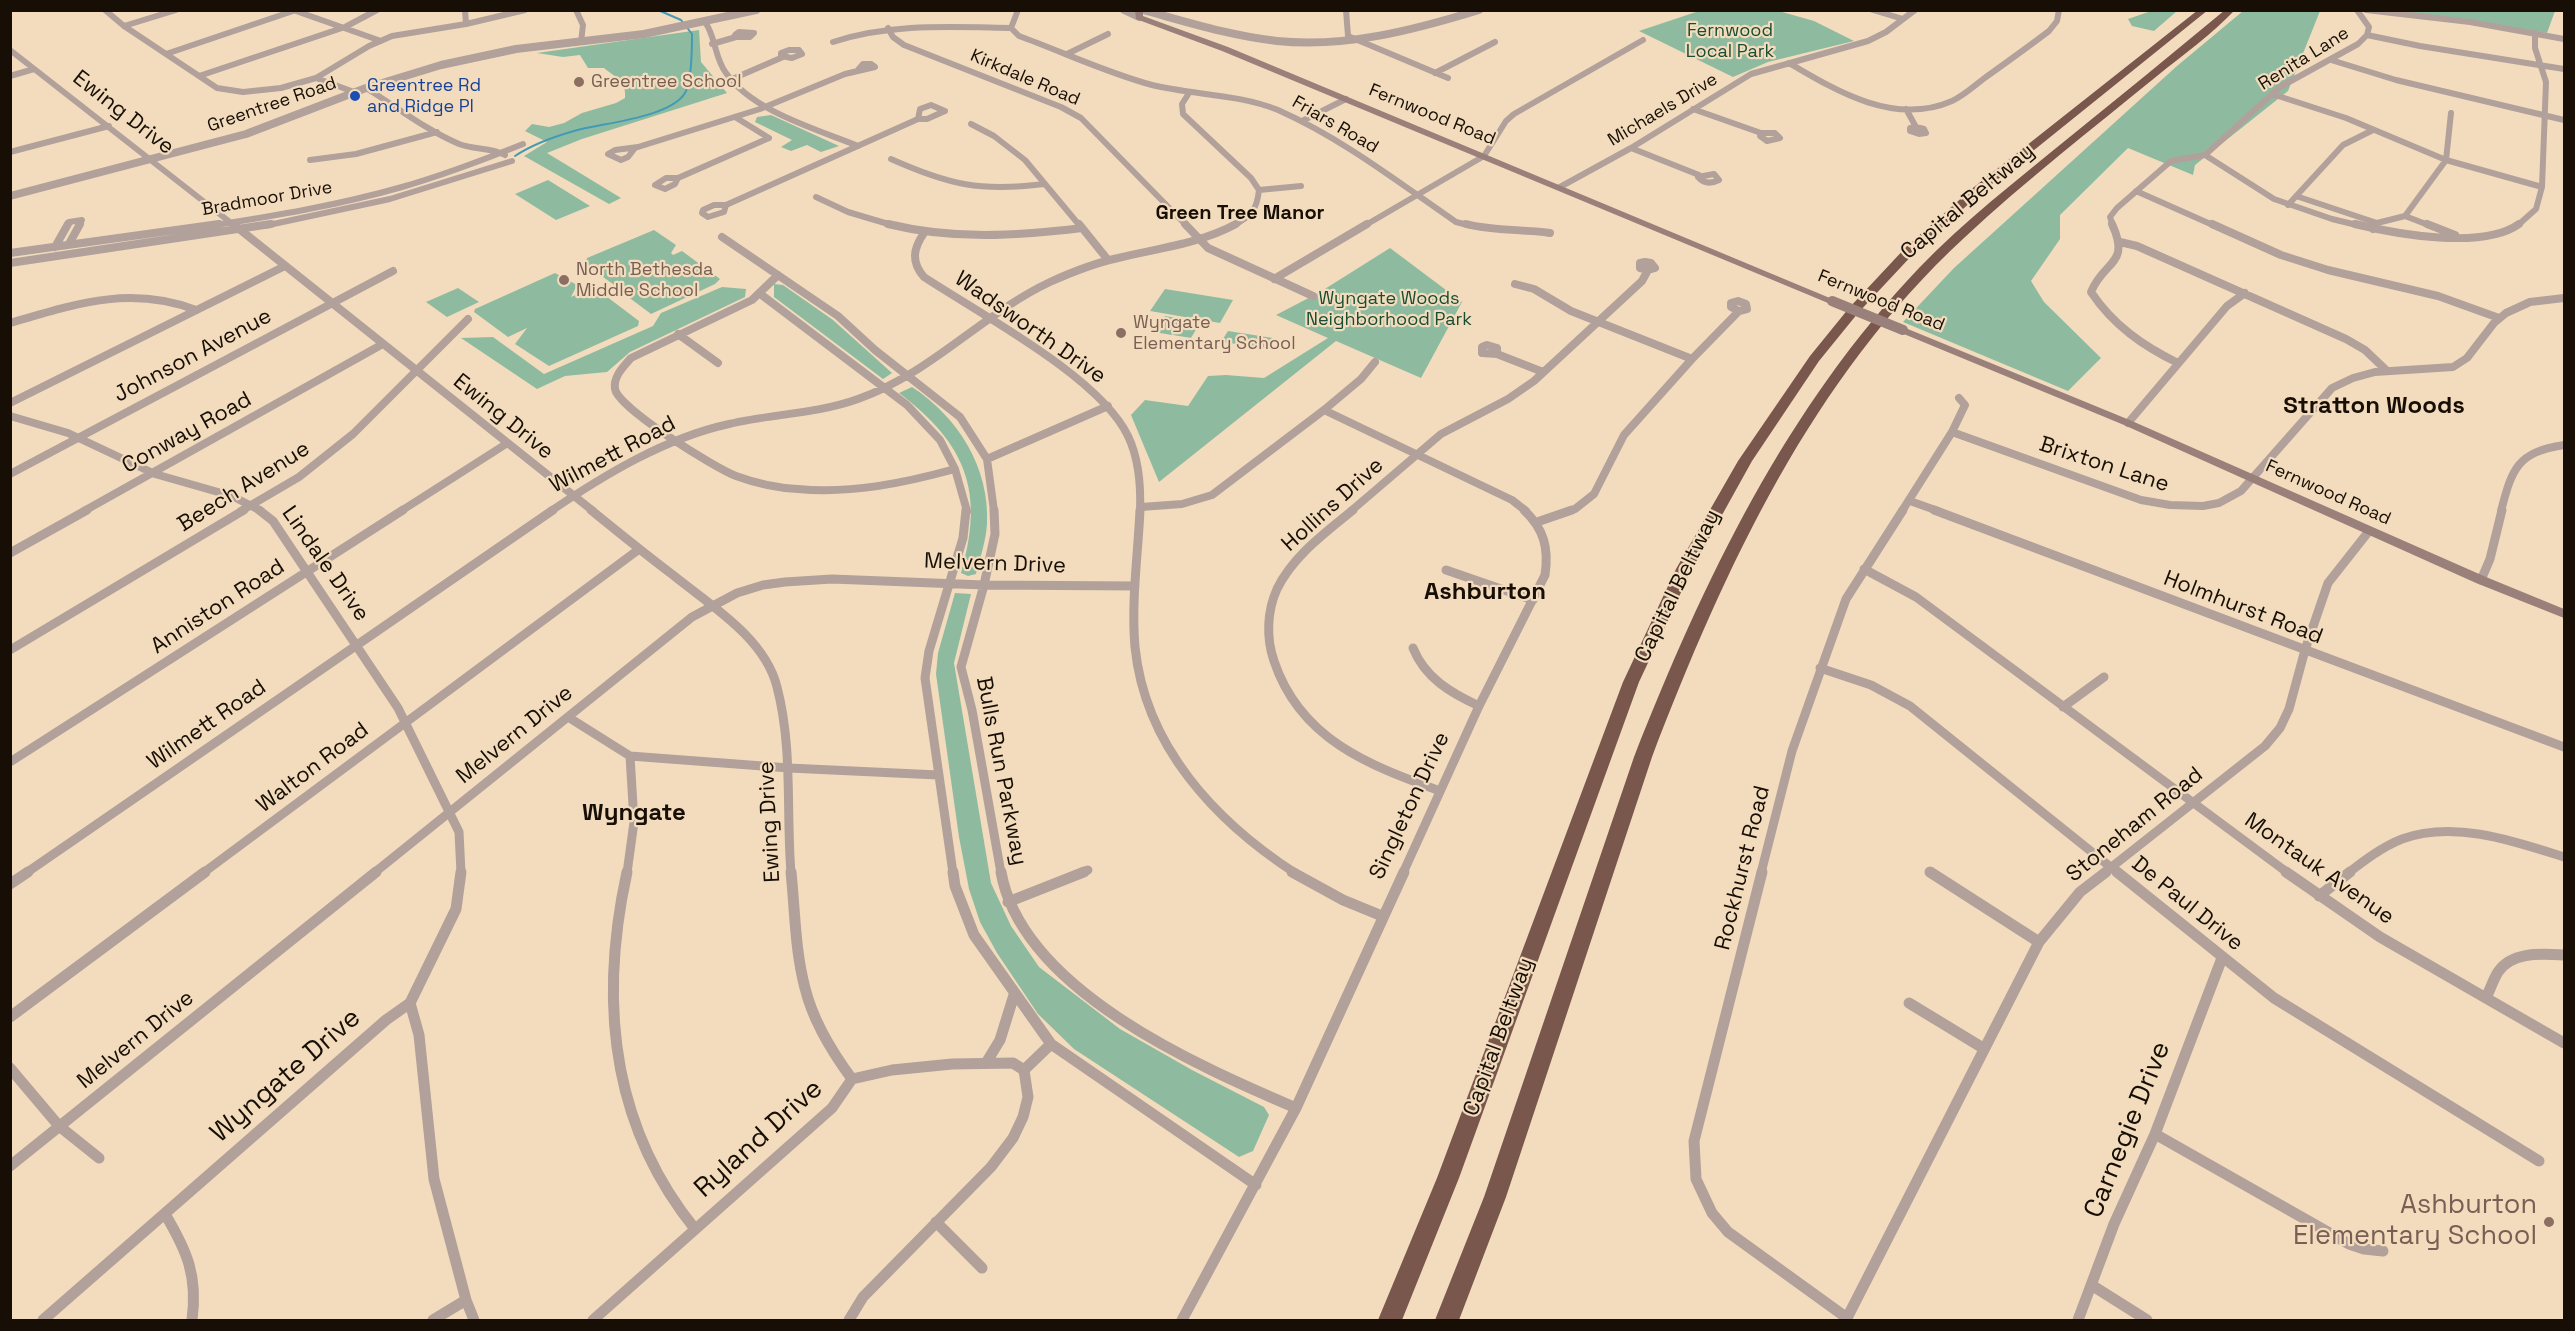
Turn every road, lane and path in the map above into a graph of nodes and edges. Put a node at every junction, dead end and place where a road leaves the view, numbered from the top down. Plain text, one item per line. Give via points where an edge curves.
1 (105, 10) edge
2 (176, 10) edge
3 (377, 10) edge
4 (465, 10) edge
5 (525, 10) edge
6 (576, 10) edge
7 (756, 10) edge
8 (1018, 10) edge
9 (1124, 10) edge
10 (1346, 10) edge
11 (1479, 10) edge
12 (1874, 10) edge
13 (1915, 10) edge
14 (2059, 10) edge
15 (2204, 10) edge
16 (2231, 10) edge
17 (2357, 10) edge
18 (2366, 10) edge
19 (296, 11) edge
20 (1142, 12) edge
21 (1903, 19) junction
22 (705, 22) junction
23 (466, 24) junction
24 (124, 26) junction
25 (1204, 26) junction
26 (345, 27) junction
27 (888, 28) junction
28 (1011, 28) junction
29 (2535, 33) junction
30 (1108, 34) dead end
31 (2367, 35) junction
32 (1191, 36) junction
33 (736, 38) dead end
34 (2565, 39) edge
35 (381, 40) junction
36 (1354, 40) junction
37 (1643, 40) dead end
38 (581, 42) junction
39 (833, 42) dead end
40 (1495, 42) dead end
41 (712, 44) junction
42 (10, 50) edge
43 (166, 54) junction
44 (1067, 54) junction
45 (783, 57) dead end
46 (2331, 60) junction
47 (1789, 63) junction
48 (2542, 65) junction
49 (34, 69) junction
50 (2565, 69) edge
51 (858, 70) dead end
52 (1435, 73) junction
53 (10, 76) edge
54 (199, 76) junction
55 (316, 78) junction
56 (1448, 78) dead end
57 (730, 80) junction
58 (366, 88) junction
59 (354, 92) junction
60 (1189, 93) junction
61 (2272, 94) junction
62 (1346, 99) junction
63 (766, 106) junction
64 (1693, 109) junction
65 (1906, 109) junction
66 (2451, 113) dead end
67 (2545, 116) junction
68 (735, 117) junction
69 (918, 119) dead end
70 (2565, 120) edge
71 (1302, 121) junction
72 (971, 124) dead end
73 (109, 126) junction
74 (1916, 127) dead end
75 (2373, 130) junction
76 (437, 132) junction
77 (1761, 133) dead end
78 (523, 144) dead end
79 (858, 146) junction
80 (634, 148) dead end
81 (1631, 148) junction
82 (10, 152) edge
83 (503, 153) junction
84 (2205, 155) junction
85 (1484, 156) junction
86 (150, 158) junction
87 (891, 159) dead end
88 (310, 160) dead end
89 (2446, 160) junction
90 (1699, 174) dead end
91 (678, 178) dead end
92 (1044, 184) junction
93 (1301, 186) dead end
94 (1560, 187) junction
95 (2542, 187) junction
96 (1259, 190) junction
97 (2136, 191) junction
98 (1417, 195) junction
99 (10, 196) edge
100 (2296, 196) junction
101 (816, 197) dead end
102 (343, 201) junction
103 (2288, 204) junction
104 (367, 206) junction
105 (726, 206) dead end
106 (2405, 216) junction
107 (229, 223) junction
108 (2375, 226) junction
109 (1082, 228) junction
110 (240, 232) junction
111 (924, 233) junction
112 (1550, 233) dead end
113 (722, 237) dead end
114 (2460, 237) junction
115 (1197, 239) junction
116 (2120, 242) junction
117 (69, 244) junction
118 (55, 247) junction
119 (10, 253) edge
120 (1108, 260) junction
121 (10, 263) edge
122 (283, 267) junction
123 (1648, 270) dead end
124 (393, 271) dead end
125 (778, 275) junction
126 (1274, 279) junction
127 (1515, 284) dead end
128 (759, 293) junction
129 (2245, 293) junction
130 (1313, 296) dead end
131 (2565, 298) edge
132 (330, 304) junction
133 (196, 310) junction
134 (1739, 310) dead end
135 (2499, 318) junction
136 (468, 319) dead end
137 (990, 320) junction
138 (1598, 322) junction
139 (10, 323) edge
140 (678, 334) junction
141 (381, 345) junction
142 (1497, 354) dead end
143 (1692, 359) junction
144 (1375, 362) dead end
145 (718, 363) dead end
146 (2178, 363) junction
147 (2386, 370) junction
148 (416, 372) junction
149 (1543, 372) junction
150 (908, 376) junction
151 (883, 388) junction
152 (1959, 398) dead end
153 (10, 403) edge
154 (1108, 406) junction
155 (1324, 410) junction
156 (10, 416) edge
157 (2128, 423) junction
158 (1952, 432) junction
159 (78, 438) junction
160 (677, 440) junction
161 (506, 444) junction
162 (2565, 445) edge
163 (1417, 454) junction
164 (987, 459) junction
165 (955, 469) junction
166 (153, 473) junction
167 (10, 474) edge
168 (2253, 479) junction
169 (572, 497) junction
170 (1910, 501) junction
171 (252, 506) junction
172 (1141, 507) junction
173 (1537, 522) junction
174 (2369, 531) junction
175 (638, 550) junction
176 (10, 553) edge
177 (1864, 569) junction
178 (1446, 570) dead end
179 (307, 572) junction
180 (2481, 580) junction
181 (949, 583) junction
182 (984, 585) junction
183 (1135, 586) junction
184 (1533, 600) junction
185 (711, 606) junction
186 (2565, 614) edge
187 (356, 645) junction
188 (1413, 648) dead end
189 (10, 650) edge
190 (2305, 650) junction
191 (1820, 668) junction
192 (2104, 677) dead end
193 (1479, 705) junction
194 (2063, 707) junction
195 (568, 717) junction
196 (405, 724) junction
197 (2565, 747) edge
198 (630, 756) junction
199 (10, 762) edge
200 (789, 768) junction
201 (938, 775) junction
202 (1440, 790) junction
203 (2194, 803) junction
204 (449, 814) junction
205 (2565, 857) edge
206 (2110, 867) junction
207 (1088, 870) dead end
208 (1930, 872) dead end
209 (10, 884) edge
210 (2319, 896) junction
211 (1008, 902) junction
212 (1382, 916) junction
213 (2039, 942) junction
214 (2565, 956) edge
215 (2222, 958) junction
216 (1014, 995) junction
217 (2486, 998) junction
218 (410, 1003) junction
219 (1909, 1003) dead end
220 (10, 1017) edge
221 (2565, 1043) edge
222 (1051, 1044) junction
223 (1983, 1048) junction
224 (986, 1063) junction
225 (10, 1068) edge
226 (1024, 1070) junction
227 (852, 1079) junction
228 (1296, 1108) junction
229 (59, 1126) junction
230 (2155, 1134) junction
231 (99, 1158) dead end
232 (2539, 1161) dead end
233 (10, 1166) edge
234 (1256, 1185) junction
235 (1495, 1197) junction
236 (165, 1214) junction
237 (936, 1221) junction
238 (695, 1229) junction
239 (2383, 1251) dead end
240 (982, 1268) dead end
241 (2093, 1286) junction
242 (466, 1300) junction
243 (1847, 1319) edge
244 (43, 1320) edge
245 (192, 1320) edge
246 (433, 1320) edge
247 (474, 1320) edge
248 (593, 1320) edge
249 (849, 1320) edge
250 (1182, 1320) edge
251 (1390, 1320) edge
252 (1447, 1320) edge
253 (1454, 1320) edge
254 (2078, 1320) edge
255 (2147, 1320) edge

1 - 24 street
2 - 24 street
3 - 26 street
4 - 23 street
5 - 23 street
6 - 38 street via 584,29
7 - 22 street, Greentree Road
8 - 28 street
9 - 20 street
10 - 36 street via 1348,36
11 - 36 street
12 - 21 street
13 - 21 street, Michaels Drive
14 - 65 street via 2058,21 2049,32 1954,100 1933,107
15 - 251 highway, Capital Beltway via 1913,246 1845,319 1756,440 1692,552 1631,682 1448,1178
16 - 235 highway, Capital Beltway via 2001,198 1939,255 1872,328 1786,450 1723,564 1663,704
17 - 31 street, Renita Lane via 2368,24
18 - 29 street
19 - 26 street
19 - 43 street
20 - 25 street
20 - 32 main road, Fernwood Road
21 - 47 street, Michaels Drive via 1868,42
22 - 38 street, Greentree Road
22 - 41 street via 711,30
23 - 35 street
24 - 43 street
25 - 32 street via 1188,29
25 - 36 street via 1287,42
26 - 35 street
26 - 54 street
27 - 28 street
27 - 39 street
27 - 115 street, Kirkdale Road via 903,45 1081,118
28 - 44 street, Friars Road via 1019,36
29 - 34 street
29 - 48 street via 2535,48
30 - 44 street
31 - 46 street, Renita Lane
31 - 48 street
32 - 62 main road, Fernwood Road
33 - 41 street
35 - 55 street
36 - 52 street
37 - 85 street via 1514,114
38 - 58 street, Greentree Road via 467,58
40 - 52 street
41 - 57 street
42 - 49 street, Ewing Drive
43 - 54 street
44 - 60 street, Friars Road via 1150,84
45 - 57 street
46 - 61 street, Renita Lane
46 - 67 street
47 - 64 street, Michaels Drive via 1751,74
47 - 65 street via 1851,98
48 - 50 street
48 - 67 street
49 - 53 street
49 - 73 street, Ewing Drive
51 - 63 street
52 - 56 street
54 - 55 street via 217,88 243,92 280,88
55 - 59 street
57 - 63 street
58 - 59 street, Greentree Road
58 - 76 street
59 - 86 street, Greentree Road via 262,128
60 - 71 street, Friars Road via 1253,102
60 - 96 street via 1182,104 1183,114
61 - 75 street
61 - 84 street, Renita Lane
62 - 71 street
62 - 85 main road, Fernwood Road
63 - 68 street
63 - 79 street
64 - 77 street
64 - 81 street, Michaels Drive
65 - 74 street
66 - 89 street
67 - 70 street
67 - 95 street
68 - 80 street
68 - 91 street via 769,138
69 - 79 street
71 - 98 street, Friars Road via 1348,146
72 - 92 street via 1009,146
73 - 82 street
73 - 86 street, Ewing Drive
75 - 89 street
75 - 100 street via 2343,145
76 - 83 street via 462,145
76 - 88 street via 356,154
78 - 83 street, Bradmoor Drive
79 - 105 street
81 - 90 street
81 - 94 street, Michaels Drive
83 - 102 street, Bradmoor Drive via 423,181
83 - 104 street, Bradmoor Drive via 512,161
84 - 97 street via 2171,161
84 - 103 street via 2247,184
85 - 94 main road, Fernwood Road
85 - 98 street
86 - 99 street, Greentree Road
86 - 107 street, Ewing Drive
87 - 92 street via 961,186 1002,189
89 - 95 street
89 - 106 street
92 - 109 street
93 - 96 street
94 - 157 main road, Fernwood Road, bridge
95 - 114 street via 2536,209 2516,227 2500,233
96 - 115 street, Wilmett Road via 1257,204 1246,219 1227,230
97 - 116 street via 2110,217
97 - 135 street via 2281,255 2438,296
98 - 112 street, Friars Road via 1449,219 1472,228
98 - 126 street
100 - 103 street
100 - 108 street
101 - 111 street via 867,220
102 - 104 street
102 - 107 street, Bradmoor Drive
103 - 108 street via 2328,218
104 - 110 street, Bradmoor Drive
106 - 108 street
106 - 114 street
107 - 110 street, Ewing Drive
107 - 117 street, Bradmoor Drive
108 - 114 street via 2420,236
109 - 111 street via 1000,237
109 - 120 street
110 - 121 street, Bradmoor Drive
110 - 122 street, Ewing Drive
111 - 137 street, Wadsworth Drive via 913,252 917,269
113 - 125 street, Bulls Run Parkway
115 - 120 street, Wilmett Road
115 - 126 street, Kirkdale Road via 1217,254
116 - 129 street
116 - 146 street via 2118,255 2094,281 2091,292 2138,342
117 - 118 street, Bradmoor Drive
117 - 118 street via 82,220 68,224
118 - 119 street, Bradmoor Drive
120 - 137 street, Wilmett Road via 1049,283
122 - 132 street, Ewing Drive
122 - 133 street
123 - 138 street, Hollins Drive via 1642,281
124 - 132 street, Johnson Avenue
125 - 128 street
125 - 150 street, Bulls Run Parkway via 838,316
126 - 130 street, Kirkdale Road
127 - 138 street
128 - 140 street via 752,300
128 - 151 street
129 - 146 street via 2227,306
129 - 147 street via 2346,339
131 - 135 street, Brixton Lane via 2518,306
132 - 141 street, Ewing Drive
132 - 159 street, Johnson Avenue
133 - 139 street via 161,298 117,298
133 - 153 street
134 - 143 street
135 - 147 street, Brixton Lane via 2456,366
136 - 148 street, Beech Avenue
137 - 150 street, Wilmett Road
137 - 154 street, Wadsworth Drive via 1079,378
138 - 143 street
138 - 149 street, Hollins Drive
140 - 145 street
140 - 160 street via 631,358 615,380 620,400
141 - 148 street, Ewing Drive
141 - 166 street, Conway Road
142 - 149 street
143 - 173 street via 1624,435 1594,494 1575,509
144 - 155 street
146 - 157 street
147 - 168 street, Brixton Lane via 2357,375 2332,388
148 - 161 street, Ewing Drive
148 - 171 street, Beech Avenue via 331,453
149 - 163 street, Hollins Drive via 1515,395 1458,423
150 - 151 street, Wilmett Road
150 - 164 street, Bulls Run Parkway via 960,417
151 - 160 street, Wilmett Road via 831,406 727,424
151 - 165 street via 907,405 940,440
152 - 158 street, Rockhurst Road via 1965,405
154 - 164 street
154 - 172 street, Wadsworth Drive via 1129,437 1135,455
155 - 163 street, Singleton Drive
155 - 172 street via 1212,495 1182,504
156 - 159 street, Lindale Drive
157 - 168 main road, Fernwood Road
158 - 168 street, Brixton Lane via 2155,503 2219,503
158 - 170 street, Rockhurst Road
159 - 166 street, Lindale Drive
159 - 167 street, Johnson Avenue
160 - 165 street via 728,472 759,482 813,490 871,488
160 - 169 street, Wilmett Road
161 - 169 street, Ewing Drive
161 - 179 street, Anniston Road
162 - 180 street via 2545,448 2522,461 2510,476 2490,559
163 - 173 street, Singleton Drive via 1512,500
163 - 202 street, Hollins Drive via 1297,559 1277,589 1269,618 1269,641 1276,672 1291,700 1325,736 1358,759
164 - 182 street, Bulls Run Parkway via 995,534
165 - 181 street via 967,512
166 - 171 street, Lindale Drive via 223,492
166 - 176 street, Conway Road
168 - 174 main road, Fernwood Road
169 - 175 street, Ewing Drive
169 - 187 street, Wilmett Road
170 - 177 street, Rockhurst Road
170 - 190 street, Holmhurst Road
171 - 179 street, Lindale Drive via 273,521
171 - 189 street, Beech Avenue
172 - 183 street, Wadsworth Drive
173 - 184 street, Singleton Drive via 1549,560
174 - 180 main road, Fernwood Road
174 - 190 street, Stoneham Road via 2328,583
175 - 185 street, Ewing Drive
175 - 196 street, Walton Road
177 - 191 street, Rockhurst Road via 1846,599
177 - 194 street, Montauk Avenue via 1916,597
178 - 184 street
179 - 187 street, Lindale Drive
179 - 199 street, Anniston Road
180 - 186 main road, Fernwood Road
181 - 182 street, Melvern Drive
181 - 185 street, Melvern Drive via 832,579 785,582 737,593
181 - 201 street via 925,678
182 - 183 street, Melvern Drive
182 - 211 street, Bulls Run Parkway via 961,667
183 - 212 street, Wadsworth Drive via 1134,645 1141,683 1159,733 1185,775 1215,810 1262,851 1299,877
184 - 193 street, Singleton Drive
185 - 195 street, Melvern Drive
185 - 200 street, Ewing Drive via 744,634 766,661 777,686
187 - 196 street, Lindale Drive
187 - 209 street, Wilmett Road
188 - 193 street via 1415,658 1429,676
190 - 197 street, Holmhurst Road
190 - 203 street, Stoneham Road via 2280,728 2265,746
191 - 206 street, De Paul Drive via 1870,685 1910,706
191 - 243 street, Rockhurst Road via 1792,751 1694,1141 1695,1170 1713,1213 1728,1232
192 - 194 street
193 - 202 street, Singleton Drive
194 - 203 street, Montauk Avenue
195 - 198 street
195 - 204 street, Melvern Drive
196 - 204 street, Lindale Drive
196 - 220 street, Walton Road
198 - 200 street
198 - 238 street via 632,841 617,921 613,978 615,1043 628,1101 645,1150 679,1211
200 - 201 street
200 - 227 street, Ewing Drive via 789,846 800,967 817,1022
201 - 216 street via 955,886 974,935
202 - 212 street, Singleton Drive
203 - 206 street, Stoneham Road
203 - 210 street, Montauk Avenue
204 - 218 street, Wyngate Drive via 459,832 461,848 456,909
204 - 229 street, Melvern Drive
205 - 210 street via 2478,834 2435,833 2404,838 2382,849
206 - 213 street, Stoneham Road via 2080,892
206 - 215 street, De Paul Drive
207 - 211 street
208 - 213 street
210 - 217 street, Montauk Avenue via 2380,937
211 - 228 street, Bulls Run Parkway via 1040,952 1099,1003 1162,1045
212 - 228 street, Singleton Drive
213 - 223 street, Stoneham Road
214 - 217 street via 2538,953 2512,960 2500,969
215 - 230 street, Carnegie Drive
215 - 232 street, De Paul Drive via 2274,998
216 - 222 street
216 - 224 street via 1000,1040
217 - 221 street, Montauk Avenue
218 - 236 street, Wyngate Drive
218 - 242 street via 419,1035 434,1179
219 - 223 street
222 - 226 street
222 - 234 street
223 - 243 street, Stoneham Road
224 - 226 street, Ryland Drive via 1013,1063
224 - 227 street, Ryland Drive via 907,1066
225 - 229 street
226 - 237 street via 1028,1096 1013,1138 991,1167
227 - 238 street, Ryland Drive via 832,1108
228 - 234 street, Singleton Drive
229 - 231 street
229 - 233 street, Melvern Drive
230 - 239 street via 2349,1244
230 - 241 street, Carnegie Drive via 2114,1224
234 - 250 street, Singleton Drive
235 - 252 highway, Capital Beltway
235 - 253 highway
236 - 244 street, Wyngate Drive
236 - 245 street via 189,1254 195,1294
237 - 240 street
237 - 249 street via 863,1297
238 - 248 street, Ryland Drive
241 - 254 street, Carnegie Drive
241 - 255 street
242 - 246 street
242 - 247 street

